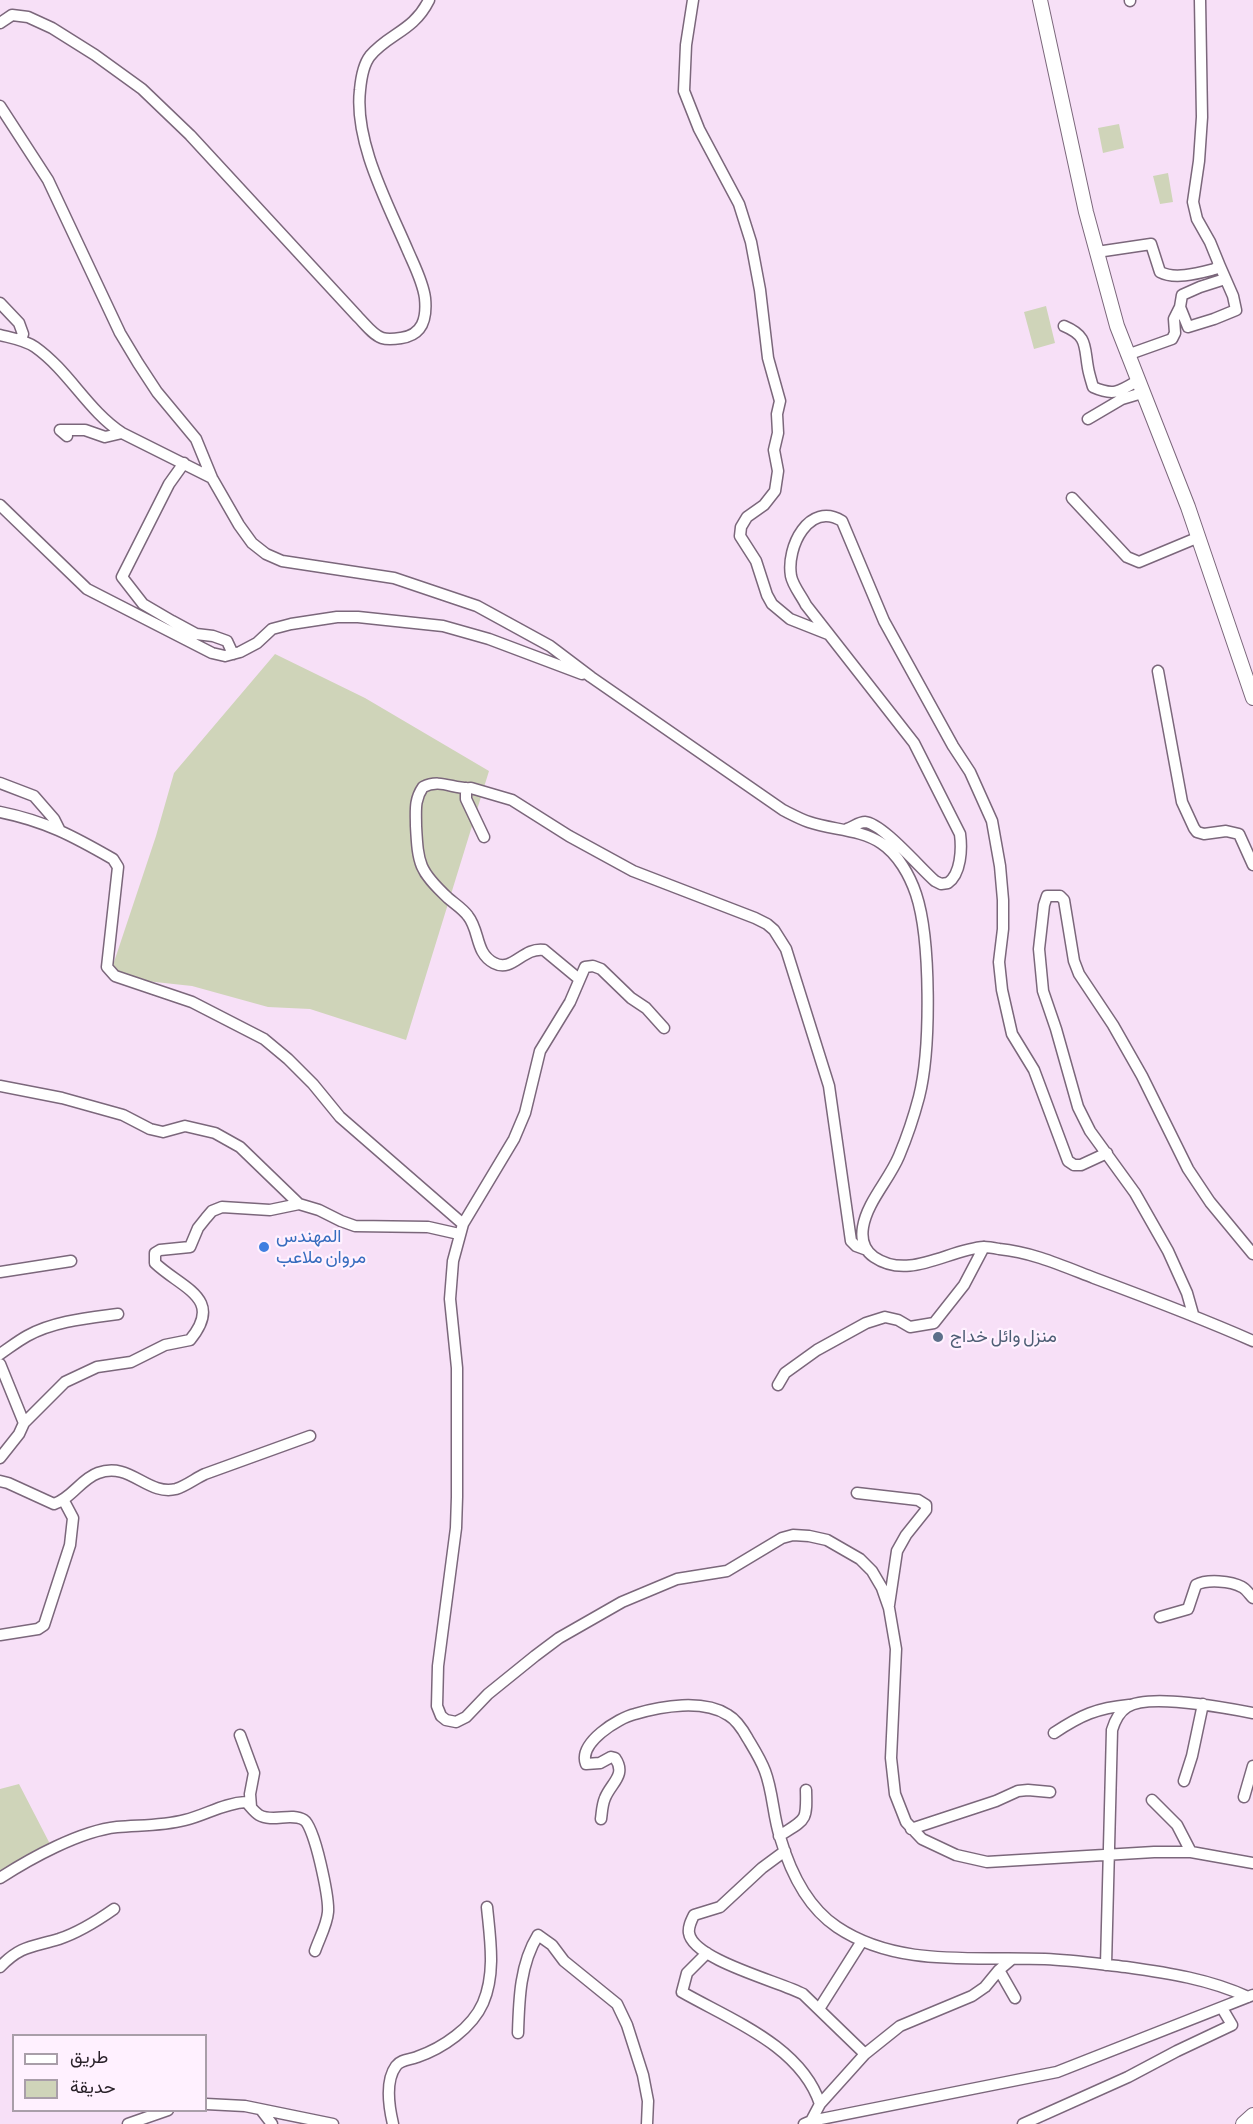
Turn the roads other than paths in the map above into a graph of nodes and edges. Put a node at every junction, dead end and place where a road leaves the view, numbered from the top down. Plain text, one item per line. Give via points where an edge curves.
1 (429, 0) edge
2 (693, 0) edge
3 (1040, 0) edge
4 (1200, 0) edge
5 (0, 23) edge
6 (0, 106) edge
7 (1097, 252) junction
8 (1219, 264) junction
9 (1225, 279) junction
10 (0, 303) edge
11 (1180, 307) junction
12 (1064, 326) dead end
13 (0, 335) edge
14 (20, 340) junction
15 (1127, 355) junction
16 (1140, 387) junction
17 (1088, 419) dead end
18 (122, 433) junction
19 (67, 436) dead end
20 (184, 463) junction
21 (212, 478) junction
22 (1072, 498) dead end
23 (0, 505) edge
24 (1198, 537) junction
25 (830, 635) junction
26 (233, 654) junction
27 (1158, 671) dead end
28 (591, 678) junction
29 (1253, 698) edge
30 (0, 783) edge
31 (466, 788) junction
32 (0, 812) edge
33 (847, 829) junction
34 (59, 830) junction
35 (484, 837) dead end
36 (1253, 865) edge
37 (579, 979) junction
38 (664, 1028) dead end
39 (0, 1086) edge
40 (1107, 1153) junction
41 (299, 1204) junction
42 (461, 1229) junction
43 (984, 1247) junction
44 (867, 1250) junction
45 (1253, 1254) edge
46 (70, 1261) dead end
47 (0, 1272) edge
48 (118, 1314) dead end
49 (1193, 1314) junction
50 (1253, 1341) edge
51 (0, 1354) edge
52 (0, 1364) edge
53 (778, 1385) dead end
54 (24, 1423) junction
55 (309, 1436) dead end
56 (0, 1458) edge
57 (0, 1481) edge
58 (857, 1493) dead end
59 (64, 1501) junction
60 (1253, 1598) edge
61 (889, 1608) junction
62 (1160, 1617) dead end
63 (0, 1635) edge
64 (1203, 1704) junction
65 (1130, 1705) junction
66 (1253, 1713) edge
67 (1054, 1733) dead end
68 (240, 1735) dead end
69 (1253, 1766) edge
70 (1184, 1781) dead end
71 (806, 1790) dead end
72 (1050, 1792) dead end
73 (1244, 1797) dead end
74 (1152, 1800) dead end
75 (251, 1807) junction
76 (601, 1819) dead end
77 (911, 1829) junction
78 (779, 1836) junction
79 (785, 1851) junction
80 (1191, 1852) junction
81 (1109, 1856) junction
82 (1253, 1863) edge
83 (0, 1878) edge
84 (487, 1907) dead end
85 (114, 1910) dead end
86 (862, 1941) junction
87 (315, 1951) dead end
88 (708, 1953) junction
89 (1012, 1959) junction
90 (1106, 1965) junction
91 (0, 1967) edge
92 (999, 1970) junction
93 (1251, 1996) edge
94 (1015, 1998) dead end
95 (1222, 2008) junction
96 (819, 2009) junction
97 (518, 2033) dead end
98 (866, 2054) junction
99 (207, 2104) edge
100 (820, 2104) junction
101 (262, 2111) junction
102 (162, 2112) edge
103 (1253, 2115) edge
104 (808, 2122) edge
105 (128, 2124) edge
106 (272, 2124) edge
107 (333, 2124) edge
108 (393, 2124) edge
109 (648, 2124) edge
110 (1023, 2124) edge
111 (1243, 2124) edge

1 - 5 street via 418,18 370,56 360,93 362,132 425,297 424,323 417,333 396,339 382,338 358,317 190,135 142,89 52,28 28,17 12,15
2 - 25 street via 684,91 699,129 739,204 752,242 768,358 780,401 774,450 778,471 775,491 747,517 740,536 756,561 772,604 790,619
3 - 7 main road via 1071,151
4 - 8 street via 1202,117 1193,202
6 - 21 street via 48,180 120,333 157,392 196,439
7 - 8 street via 1150,244 1160,272 1170,276 1215,269
7 - 15 main road
8 - 9 street
9 - 11 street via 1182,295
9 - 11 street via 1236,310 1188,327
10 - 14 street via 19,323 23,334
11 - 15 street via 1172,339
12 - 16 street via 1076,331 1086,346 1093,387 1107,393
13 - 14 street
14 - 18 street via 52,362
15 - 16 main road
16 - 17 street
16 - 24 main road
18 - 19 street via 105,437 85,430 60,430
18 - 20 street
20 - 21 street
20 - 26 street via 169,484 122,577 143,604 196,634 227,641
21 - 28 street via 239,525 266,554 282,561 394,578 477,606 550,646
22 - 24 street via 1127,557 1139,562
23 - 26 street via 87,589 212,653
24 - 29 main road
25 - 33 street via 914,743 939,790 960,834 955,875 948,883 935,881 871,823
25 - 40 street via 793,585 790,560 793,544 803,530 814,518 828,515 842,521 884,621 969,772 992,821 1003,900 999,962 1008,1023 1034,1070 1062,1149 1074,1165
26 - 28 street via 257,643 272,629 358,617 452,628
27 - 36 street via 1182,802 1194,828 1204,834 1239,834
28 - 33 street via 783,810 808,822
30 - 34 street via 34,796
31 - 35 street via 466,799
31 - 37 street via 440,782 423,787 418,794 417,851 423,872 470,918 484,957 507,965 526,952 544,950
31 - 44 street via 512,800 633,871 754,918 781,938 829,1086 851,1241
32 - 34 street via 31,818
33 - 44 street via 881,843 908,874 922,926 926,969 926,1056 919,1096 899,1155 863,1225 862,1240
34 - 42 street via 112,859 118,867 107,967 115,976 192,1002 264,1039 307,1078 340,1117
37 - 38 street via 585,967 601,969
37 - 42 street via 567,1008 540,1051 525,1113 514,1139
39 - 41 street via 123,1115 163,1132 185,1126 215,1133 240,1147
40 - 45 street via 1078,1107 1043,991 1039,949 1047,896 1064,900 1079,974 1113,1025 1188,1168
40 - 49 street via 1168,1251
41 - 42 street via 355,1226
41 - 54 street via 270,1210 222,1207 206,1218 190,1247 155,1253 155,1263 202,1303 203,1316 195,1334 190,1340 165,1345 130,1362 97,1366 65,1382
42 - 61 street via 450,1299 457,1368 456,1528 438,1666 437,1706 441,1716 456,1722 466,1717 488,1694 559,1638 622,1602 677,1580 727,1571 793,1535 827,1540 860,1559 872,1571
43 - 44 street via 908,1265 890,1264
43 - 49 street via 1041,1258
43 - 53 street via 964,1284 934,1323 910,1327 885,1317 866,1323 817,1350 785,1373
46 - 47 street
48 - 51 street via 47,1328 28,1335
49 - 50 street
52 - 54 street
54 - 56 street
55 - 59 street via 178,1488 156,1489 130,1473 100,1472
57 - 59 street via 54,1504
58 - 61 street via 918,1500 926,1505 897,1551
59 - 63 street via 73,1518 70,1545 44,1625
60 - 62 street via 1242,1587 1201,1582 1196,1585 1188,1609
61 - 77 street via 897,1664 892,1777 900,1809
64 - 65 street
64 - 66 street
64 - 70 street
65 - 67 street via 1086,1714
65 - 81 street via 1115,1719 1112,1730
68 - 75 street via 254,1773
69 - 73 street
71 - 78 street via 804,1821
72 - 77 street via 1018,1791
74 - 80 street via 1177,1825
75 - 83 street via 246,1802 237,1802 184,1821 115,1827 65,1842
75 - 87 street via 263,1817 297,1817 311,1829 328,1912
76 - 78 street via 604,1799 620,1776 620,1769 611,1757 586,1764 587,1749 601,1732 626,1716 643,1712 685,1706 714,1708 729,1715 743,1730 758,1756 766,1772
77 - 81 street via 922,1839 957,1855 987,1862
78 - 79 street
79 - 86 street via 806,1895 836,1926
79 - 88 street via 720,1906 694,1915 688,1932
80 - 81 street
80 - 82 street
81 - 90 street
84 - 108 street via 491,1965 483,2002 470,2022 441,2046 395,2067 389,2097
85 - 91 street via 91,1926 20,1950
86 - 89 street via 918,1956
86 - 96 street
88 - 96 street via 748,1973 792,1988
88 - 100 street via 687,1974 682,1992 787,2055 807,2076
89 - 90 street
89 - 92 street
90 - 93 street via 1181,1975
92 - 94 street
92 - 98 street via 980,1991 900,2026
93 - 95 street
95 - 104 street via 1057,2072
95 - 110 street via 1232,2025
96 - 98 street
97 - 109 street via 528,1950 538,1935 617,2004 643,2075
98 - 100 street
99 - 101 street
100 - 104 street
101 - 106 street
101 - 107 street
102 - 105 street
103 - 111 main road

